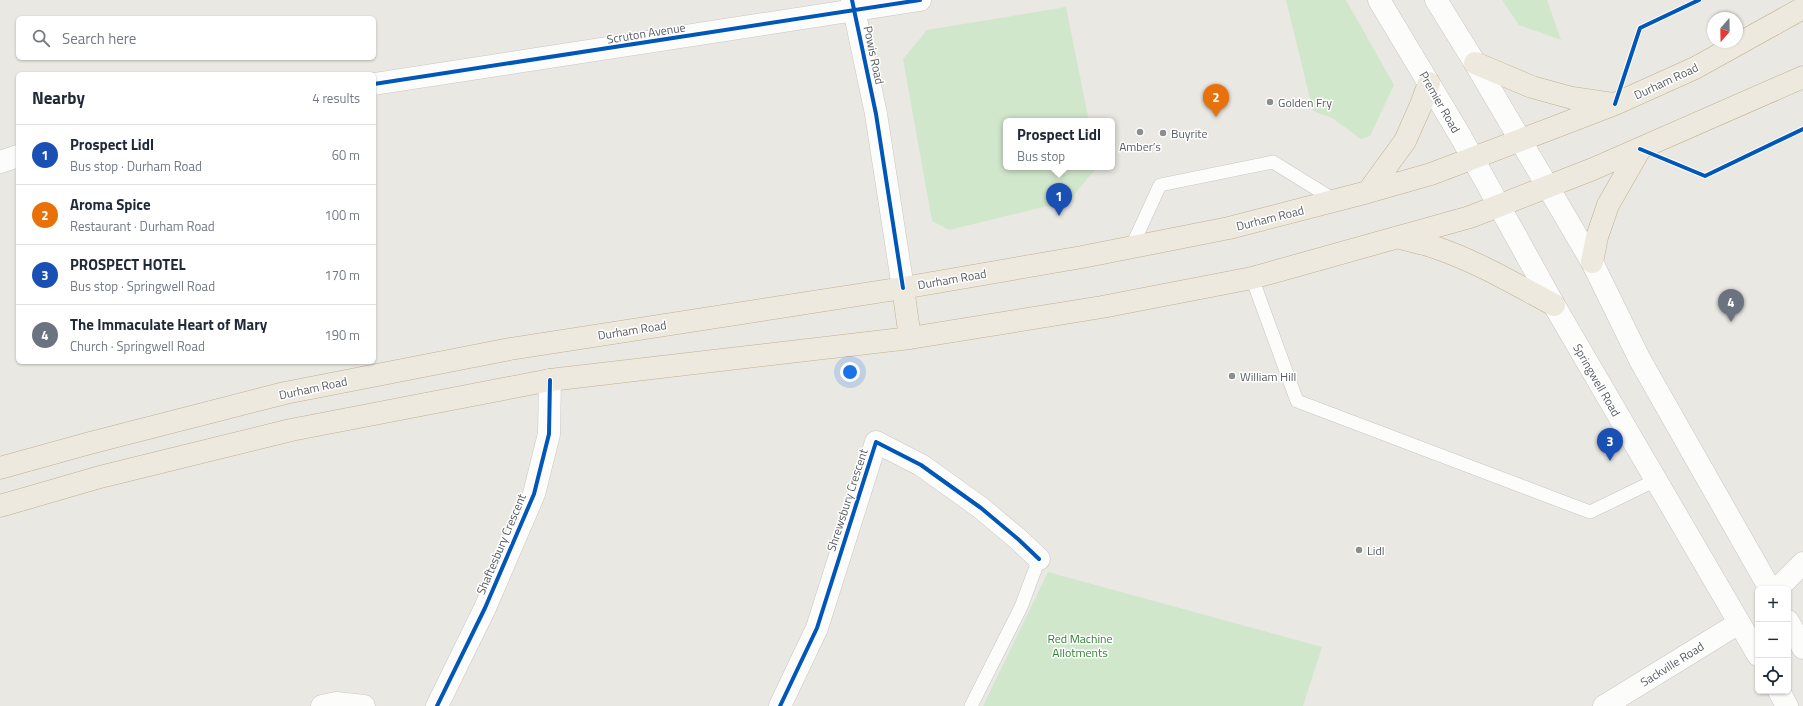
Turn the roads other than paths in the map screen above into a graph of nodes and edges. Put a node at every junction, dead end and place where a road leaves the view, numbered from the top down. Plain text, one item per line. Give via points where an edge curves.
1 (920, 0) edge
2 (1379, 0) edge
3 (1436, 0) edge
4 (853, 5) edge
5 (1803, 8) edge
6 (1476, 63) junction
7 (1803, 78) edge
8 (1429, 83) junction
9 (376, 84) edge
10 (1615, 104) junction
11 (1520, 141) junction
12 (1640, 149) junction
13 (16, 157) edge
14 (1472, 159) junction
15 (0, 162) edge
16 (1548, 186) junction
17 (1368, 192) junction
18 (1336, 201) junction
19 (1498, 206) junction
20 (1398, 237) junction
21 (1131, 248) junction
22 (1592, 262) junction
23 (1252, 278) junction
24 (903, 288) junction
25 (1554, 305) junction
26 (910, 338) junction
27 (550, 380) junction
28 (0, 468) edge
29 (1656, 480) junction
30 (0, 506) edge
31 (1040, 560) joint
32 (1803, 563) edge
33 (1768, 586) edge
34 (1780, 586) edge
35 (1789, 622) edge
36 (1739, 623) junction
37 (1803, 648) edge
38 (1755, 650) edge
39 (1781, 694) edge
40 (322, 706) edge
41 (364, 706) edge
42 (436, 706) edge
43 (780, 706) edge
44 (971, 706) edge
45 (1604, 706) edge
46 (1788, 706) edge

1 - 4 street, Scruton Avenue
2 - 8 street, Premier Road
3 - 6 street
4 - 9 street, Scruton Avenue
4 - 24 street, Powis Road via 876,114
5 - 10 highway, Durham Road via 1694,68
6 - 10 highway via 1545,91
6 - 11 street
7 - 12 highway
8 - 14 street, Premier Road
8 - 17 highway via 1404,141
10 - 11 highway, Durham Road
11 - 14 highway, Durham Road
11 - 16 street
12 - 16 highway
12 - 22 highway via 1608,205
13 - 15 street
14 - 17 highway, Durham Road
14 - 19 street, Premier Road
16 - 19 highway
16 - 22 street
17 - 18 highway, Durham Road
18 - 21 highway, Durham Road via 1229,228
18 - 21 lane via 1273,162 1160,185
19 - 20 highway via 1470,217
19 - 25 street, Springwell Road
20 - 23 highway
20 - 25 highway via 1434,247 1498,274
21 - 24 highway, Durham Road
22 - 33 street via 1640,360
23 - 26 highway via 1102,307
23 - 29 lane via 1297,401 1590,512
24 - 26 highway
24 - 28 highway, Durham Road via 510,349 285,393
25 - 29 street, Springwell Road
26 - 27 highway
27 - 30 highway via 291,430 100,477
27 - 42 street, Shaftesbury Crescent via 549,434 534,494 485,608
29 - 36 street, Springwell Road
31 - 43 street, Shrewsbury Crescent via 980,508 921,465 876,442 817,628
31 - 44 lane via 1021,607
32 - 34 street
35 - 37 street
36 - 38 street, Springwell Road
36 - 45 street, Sackville Road
39 - 46 street
40 - 41 street via 336,703

